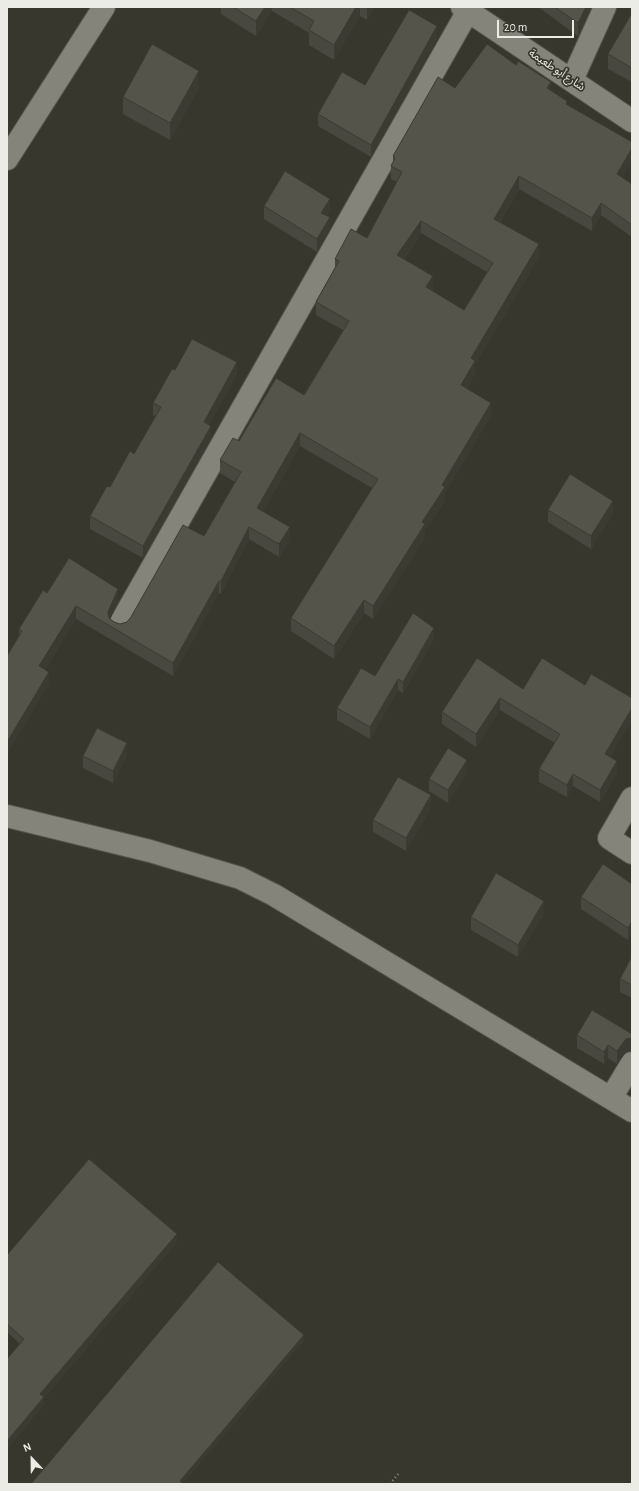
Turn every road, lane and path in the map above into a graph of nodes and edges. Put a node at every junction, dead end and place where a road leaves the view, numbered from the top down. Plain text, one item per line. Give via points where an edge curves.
1 (104, 7) edge
2 (605, 7) edge
3 (465, 9) edge
4 (572, 80) junction
5 (632, 121) edge
6 (7, 160) edge
7 (120, 624) edge
8 (632, 798) edge
9 (7, 816) edge
10 (632, 853) edge
11 (632, 1063) edge
12 (611, 1098) junction
13 (632, 1111) edge
14 (399, 1473) dead end
15 (390, 1484) edge

1 - 6 street
2 - 4 street
3 - 4 street, شارع أبو طعيمة
3 - 7 street
4 - 5 street, شارع أبو طعيمة
8 - 10 street via 609,838
9 - 12 street via 150,850 240,878 274,895
11 - 12 street
12 - 13 street
14 - 15 path

